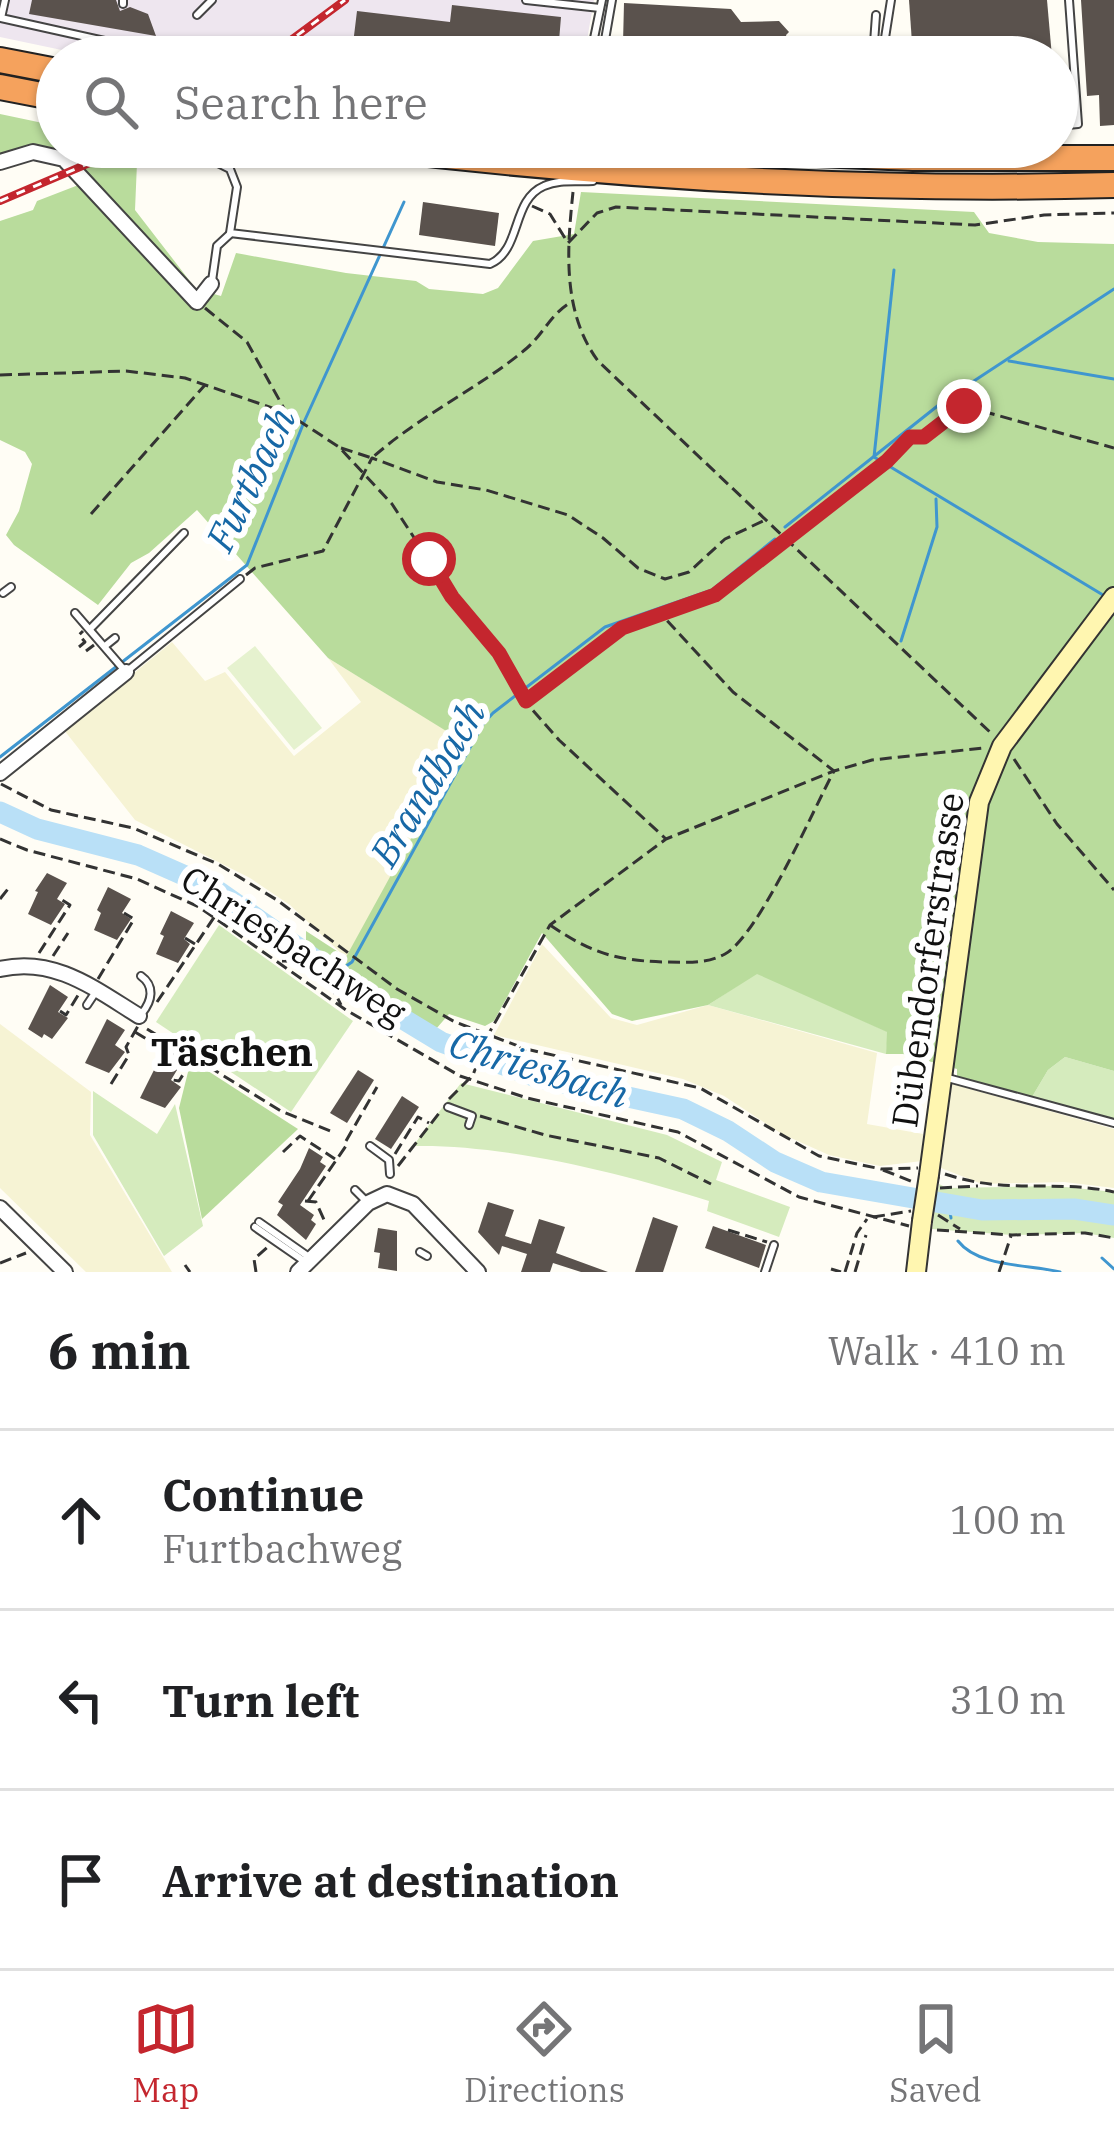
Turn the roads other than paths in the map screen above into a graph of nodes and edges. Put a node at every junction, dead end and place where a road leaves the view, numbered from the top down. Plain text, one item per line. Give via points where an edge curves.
1 (5, 0) edge
2 (212, 0) edge
3 (526, 0) edge
4 (612, 0) edge
5 (891, 0) edge
6 (1069, 0) edge
7 (601, 4) edge
8 (197, 15) dead end
9 (876, 15) dead end
10 (82, 36) edge
11 (594, 36) edge
12 (606, 36) edge
13 (874, 36) edge
14 (886, 36) edge
15 (1073, 36) edge
16 (0, 60) edge
17 (36, 67) edge
18 (1078, 77) edge
19 (1078, 124) edge
20 (36, 153) edge
21 (1078, 157) edge
22 (1114, 158) edge
23 (0, 162) edge
24 (72, 168) edge
25 (228, 168) edge
26 (590, 168) edge
27 (664, 175) junction
28 (1114, 185) edge
29 (230, 233) junction
30 (211, 284) joint
31 (184, 533) dead end
32 (240, 579) road end
33 (11, 586) dead end
34 (3, 593) dead end
35 (1114, 597) edge
36 (75, 613) dead end
37 (91, 628) junction
38 (116, 638) dead end
39 (105, 646) junction
40 (125, 670) junction
41 (0, 773) edge
42 (0, 969) edge
43 (141, 976) dead end
44 (92, 987) junction
45 (86, 1006) dead end
46 (142, 1021) joint
47 (941, 1076) junction
48 (448, 1107) dead end
49 (470, 1120) road end
50 (1114, 1123) edge
51 (370, 1146) dead end
52 (390, 1174) road end
53 (355, 1190) dead end
54 (368, 1203) junction
55 (0, 1208) edge
56 (774, 1245) road end
57 (305, 1265) edge
58 (65, 1272) edge
59 (478, 1272) edge
60 (765, 1272) edge
61 (916, 1272) edge

1 - 10 lane via 1,18
2 - 8 lane
3 - 7 lane
4 - 12 lane
5 - 14 lane
6 - 15 lane
7 - 11 lane
9 - 13 lane
16 - 17 highway
18 - 19 lane
20 - 23 street
21 - 22 highway
24 - 30 street via 197,302
25 - 29 lane via 237,187
26 - 27 highway
27 - 28 highway
27 - 29 lane via 554,183 531,194 499,261 490,264
29 - 30 lane via 217,246
31 - 37 lane
32 - 40 lane
33 - 34 lane
35 - 47 street, Dübendorferstrasse via 979,802
36 - 37 lane
37 - 39 lane
38 - 39 lane
39 - 40 lane
40 - 41 street
42 - 44 street via 49,967
43 - 46 lane via 150,986
44 - 45 lane
44 - 46 street
47 - 50 lane
47 - 61 street, Dübendorferstrasse, bridge via 936,1177
48 - 49 lane
51 - 52 lane via 389,1160
53 - 54 lane
54 - 57 street
54 - 59 street via 395,1195
55 - 58 street
56 - 60 lane
57 - 57 lane via 274,1240 257,1224

